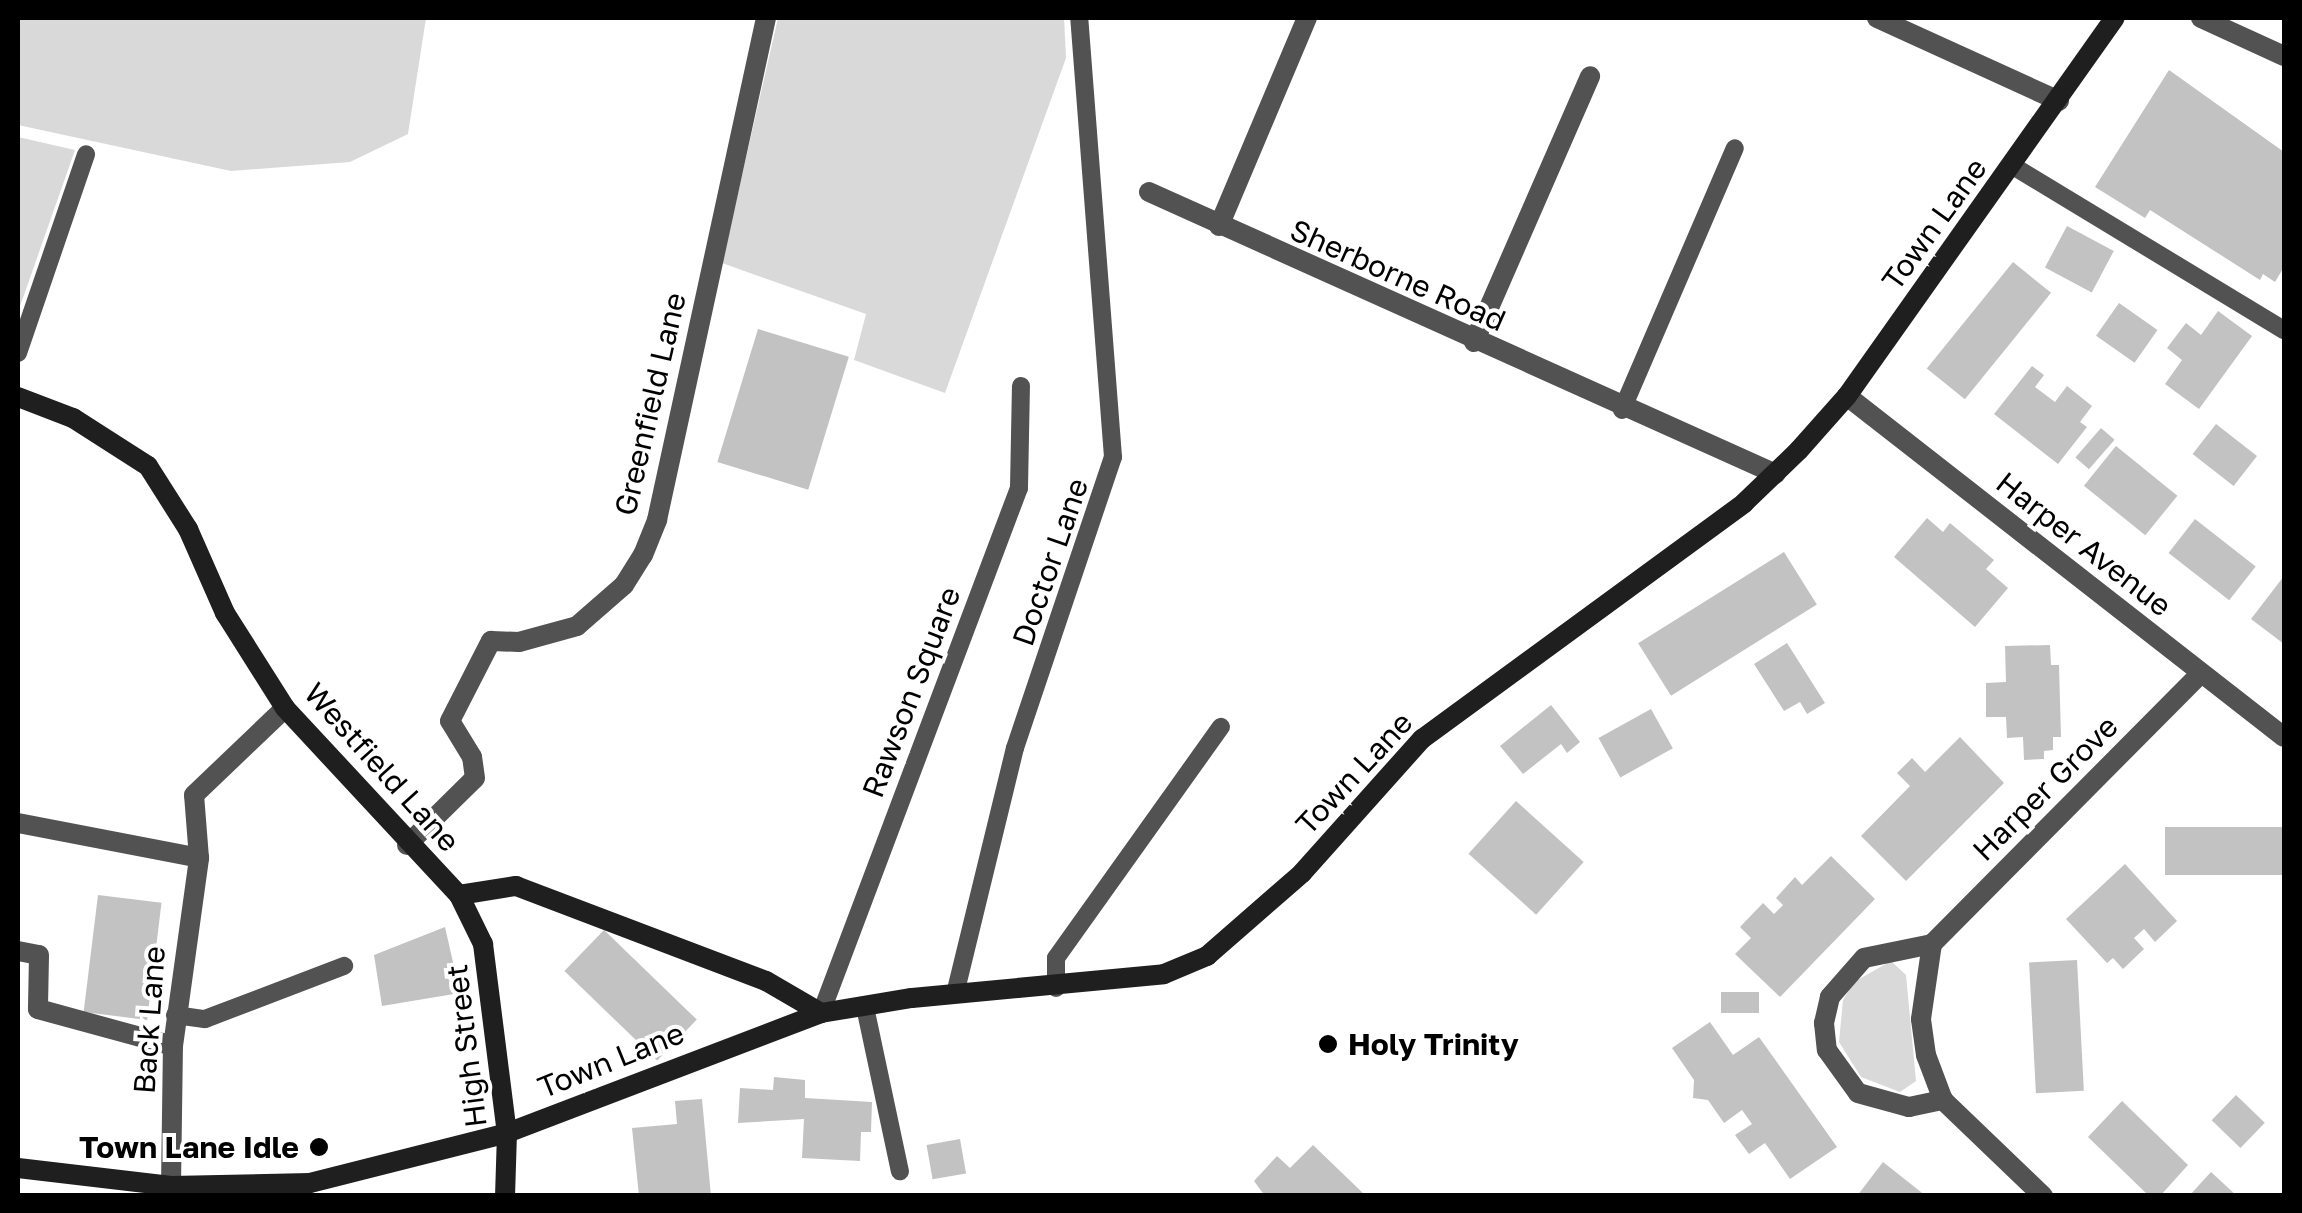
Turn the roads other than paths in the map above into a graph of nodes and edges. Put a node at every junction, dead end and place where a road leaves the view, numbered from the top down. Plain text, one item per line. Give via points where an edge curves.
1 (766, 18) edge
2 (1078, 18) edge
3 (1307, 18) edge
4 (1877, 18) edge
5 (2115, 18) edge
6 (2200, 18) edge
7 (2284, 56) edge
8 (1590, 76) dead end
9 (2059, 101) junction
10 (1736, 148) dead end
11 (86, 154) dead end
12 (2013, 166) junction
13 (1149, 192) dead end
14 (1218, 226) junction
15 (2284, 330) edge
16 (1474, 342) junction
17 (18, 353) edge
18 (1021, 386) dead end
19 (18, 396) edge
20 (1847, 396) junction
21 (1622, 410) junction
22 (1776, 474) junction
23 (2200, 674) junction
24 (285, 708) junction
25 (1222, 727) dead end
26 (2284, 737) edge
27 (18, 824) edge
28 (407, 845) junction
29 (199, 858) junction
30 (459, 895) junction
31 (1932, 944) junction
32 (18, 951) edge
33 (344, 966) dead end
34 (1056, 988) junction
35 (955, 994) junction
36 (865, 1007) junction
37 (821, 1013) junction
38 (175, 1015) junction
39 (172, 1046) junction
40 (1943, 1100) junction
41 (507, 1134) junction
42 (18, 1168) edge
43 (900, 1172) dead end
44 (171, 1186) junction
45 (505, 1196) edge
46 (2042, 1196) edge

1 - 28 street, Greenfield Lane via 657,520 643,554 624,585 577,626 520,642 491,641 450,721 472,757 475,778
2 - 35 lane, Doctor Lane via 1113,457 1015,748
3 - 14 street
4 - 9 street
5 - 9 street, Town Lane
6 - 7 street
8 - 16 street
9 - 12 street, Town Lane
10 - 21 lane
11 - 17 lane
12 - 15 lane
12 - 20 street, Town Lane
13 - 14 street, Sherborne Road
14 - 16 street, Sherborne Road
16 - 21 street, Sherborne Road
18 - 37 lane, Rawson Square via 1019,488
19 - 24 street, Westfield Lane via 73,418 148,466 188,529 225,613
20 - 22 street, Town Lane
20 - 23 street, Harper Avenue
21 - 22 street, Sherborne Road
22 - 34 street, Town Lane via 1422,739 1302,873 1207,956 1164,974
23 - 26 street, Harper Avenue
23 - 31 street, Harper Grove
24 - 28 street, Westfield Lane
24 - 29 street, Back Lane via 194,795
25 - 34 lane via 1056,958
27 - 29 street
28 - 30 street, Westfield Lane
29 - 38 street, Back Lane
30 - 37 street, Westfield Lane via 516,886 766,982
30 - 41 street, High Street via 483,944
31 - 40 street via 1921,1020
31 - 40 street via 1864,958 1830,997 1824,1023 1827,1050 1858,1092 1908,1107
32 - 39 street via 39,955 38,1009
33 - 38 lane via 205,1018
34 - 35 street, Town Lane
35 - 36 street, Town Lane
36 - 37 street, Town Lane
36 - 43 lane
37 - 41 street, Town Lane
38 - 39 street, Back Lane
39 - 44 street, Back Lane
40 - 46 street
41 - 44 street, Town Lane via 310,1184
41 - 45 street, High Street
42 - 44 street, Town Lane

